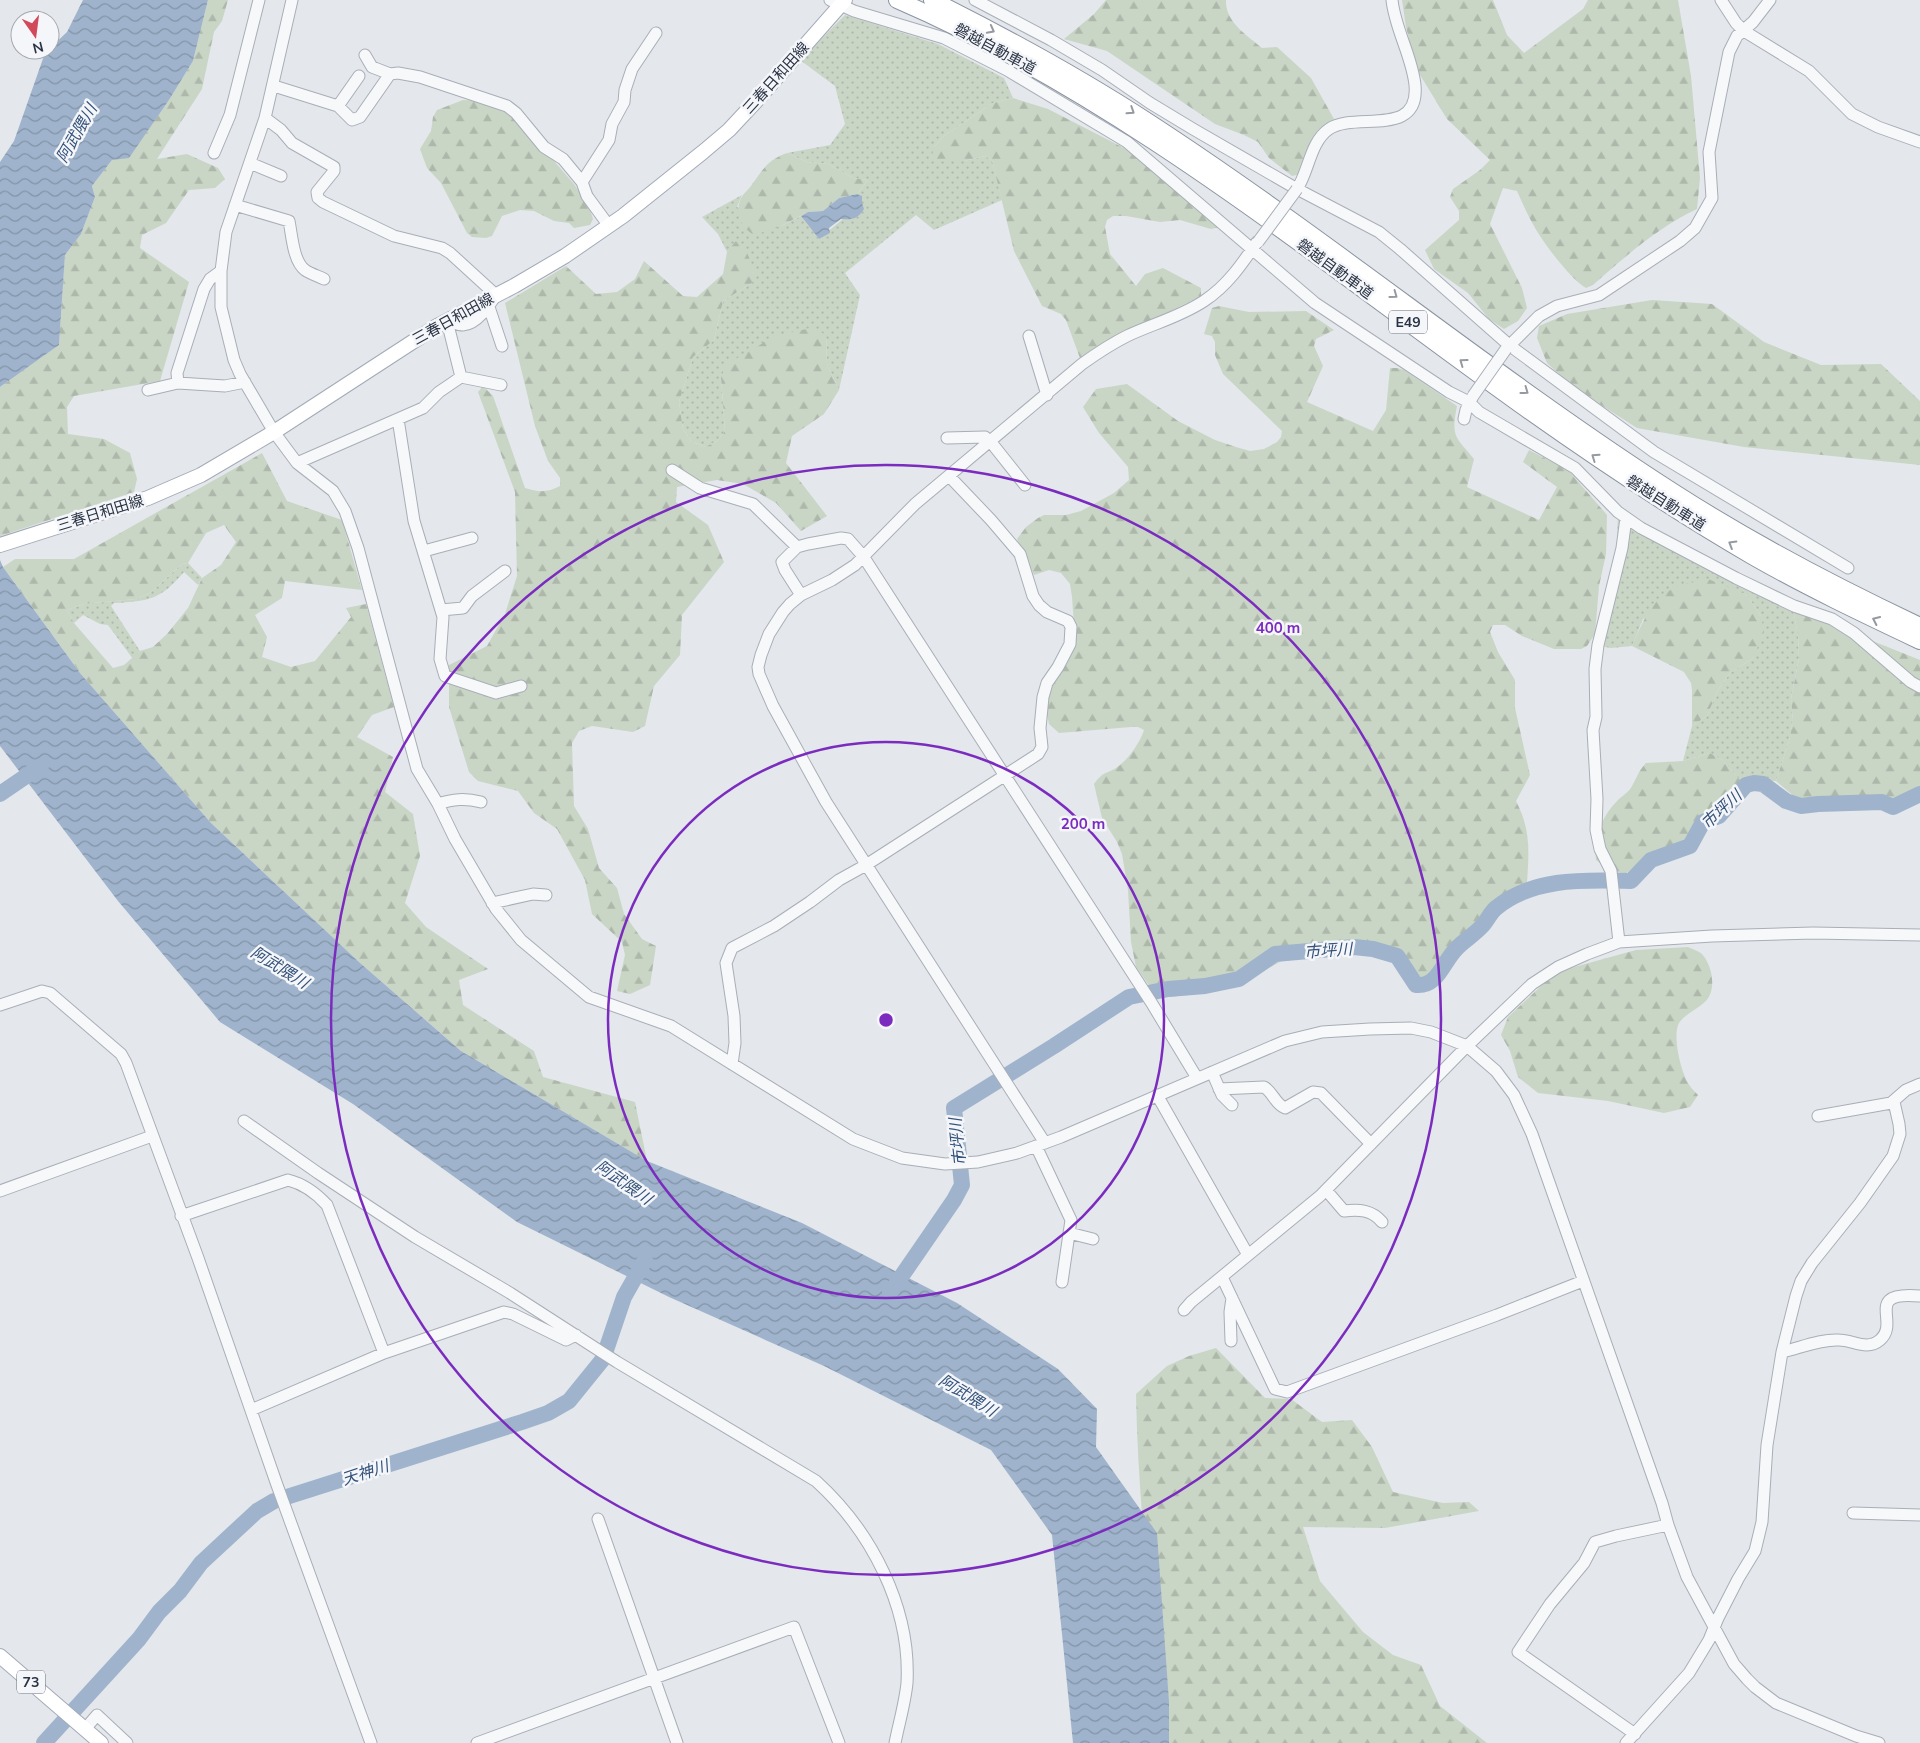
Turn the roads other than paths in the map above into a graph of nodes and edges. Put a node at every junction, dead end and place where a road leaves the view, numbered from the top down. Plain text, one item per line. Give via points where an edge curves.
1 (260, 0) edge
2 (292, 0) edge
3 (897, 0) edge
4 (932, 0) edge
5 (975, 0) edge
6 (1392, 0) edge
7 (1721, 0) edge
8 (1770, 0) edge
9 (840, 1) edge
10 (1744, 31) junction
11 (656, 33) dead end
12 (365, 55) dead end
13 (390, 74) junction
14 (359, 76) dead end
15 (274, 86) junction
16 (338, 106) junction
17 (265, 118) junction
18 (1920, 142) edge
19 (214, 153) dead end
20 (250, 163) junction
21 (281, 176) dead end
22 (582, 182) junction
23 (1297, 189) junction
24 (236, 205) junction
25 (609, 226) junction
26 (1255, 245) junction
27 (222, 271) junction
28 (324, 279) dead end
29 (492, 301) junction
30 (447, 321) junction
31 (1029, 336) dead end
32 (502, 346) dead end
33 (1507, 347) junction
34 (461, 377) junction
35 (244, 382) junction
36 (178, 383) junction
37 (501, 385) dead end
38 (148, 390) dead end
39 (1047, 395) junction
40 (1471, 399) junction
41 (398, 419) junction
42 (1464, 419) dead end
43 (274, 432) junction
44 (947, 438) dead end
45 (990, 441) junction
46 (296, 463) junction
47 (672, 470) dead end
48 (949, 476) junction
49 (1025, 485) dead end
50 (1626, 518) junction
51 (472, 538) dead end
52 (0, 545) edge
53 (797, 547) junction
54 (424, 551) junction
55 (863, 556) junction
56 (1848, 568) dead end
57 (505, 571) dead end
58 (801, 595) junction
59 (441, 610) junction
60 (1920, 626) edge
61 (1920, 640) edge
62 (521, 686) dead end
63 (1920, 687) edge
64 (1004, 776) junction
65 (481, 802) dead end
66 (438, 804) junction
67 (866, 865) junction
68 (546, 895) dead end
69 (492, 903) junction
70 (1920, 935) edge
71 (1619, 942) junction
72 (0, 1005) edge
73 (1467, 1046) junction
74 (732, 1064) junction
75 (1212, 1072) junction
76 (1197, 1078) junction
77 (1920, 1084) edge
78 (1219, 1089) junction
79 (1157, 1095) junction
80 (1894, 1102) junction
81 (1232, 1106) dead end
82 (1818, 1116) dead end
83 (244, 1121) dead end
84 (152, 1136) junction
85 (1371, 1144) junction
86 (1041, 1145) junction
87 (1326, 1190) junction
88 (0, 1192) edge
89 (181, 1216) junction
90 (1382, 1222) dead end
91 (1069, 1233) junction
92 (1093, 1239) dead end
93 (1248, 1255) junction
94 (1222, 1277) junction
95 (1583, 1281) junction
96 (1062, 1282) dead end
97 (1920, 1296) edge
98 (1232, 1298) junction
99 (1184, 1310) dead end
100 (576, 1336) junction
101 (1231, 1341) dead end
102 (1782, 1352) junction
103 (384, 1353) junction
104 (251, 1410) junction
105 (1853, 1513) dead end
106 (1920, 1515) edge
107 (598, 1519) dead end
108 (1668, 1525) junction
109 (1714, 1628) junction
110 (0, 1656) edge
111 (653, 1678) junction
112 (84, 1728) junction
113 (1635, 1734) junction
114 (101, 1743) edge
115 (127, 1743) edge
116 (371, 1743) edge
117 (477, 1743) edge
118 (677, 1743) edge
119 (839, 1743) edge
120 (895, 1743) edge
121 (1626, 1743) edge
122 (1879, 1743) edge

1 - 19 street via 230,115
2 - 15 street
61 -> 3 highway, 磐越自動車道 / E49 via 1753,557 1669,506 1518,403 1279,228 1144,136 980,39
4 -> 60 highway, 磐越自動車道 / E49 via 1052,63 1150,123 1293,221 1526,392 1674,492 1757,543
5 - 23 street via 1051,40
6 - 23 street via 1415,85 1409,111 1391,120 1351,122 1328,129 1314,148
7 - 10 street
8 - 10 street
9 - 25 main road, 三春日和田線 via 729,130
9 - 26 street via 854,10 944,38 1007,70 1127,142
10 - 18 street via 1809,71 1858,118
10 - 33 street via 1737,36 1729,52 1710,147 1712,198 1695,228 1599,295 1556,306 1540,316
11 - 22 street via 632,69 624,102 612,124 609,140
12 - 13 street via 372,67
13 - 16 street via 360,117 352,120
13 - 22 street via 420,77 507,106
14 - 16 street
15 - 16 street
15 - 17 street
17 - 20 street
17 - 29 street via 292,143 334,167 317,192 318,198 394,236 442,248
20 - 21 street
20 - 24 street
22 - 25 street via 587,196
23 - 26 street, bridge
23 - 33 street via 1378,232
24 - 27 street via 226,232
24 - 28 street via 289,221 301,266
25 - 29 main road, 三春日和田線
26 - 39 street via 1236,272 1204,301 1103,349
26 - 40 street via 1334,316 1449,392
27 - 35 street via 221,307 231,349
27 - 36 street via 210,279 204,290 177,373
29 - 30 main road, 三春日和田線
29 - 32 street
30 - 34 street
30 - 43 main road, 三春日和田線
31 - 39 street
33 - 40 street, bridge
33 - 56 street via 1654,452
34 - 37 street
34 - 41 street via 423,408
35 - 36 street via 225,386
35 - 43 street
36 - 38 street
39 - 45 street
40 - 42 street
40 - 50 street via 1479,412 1576,468
41 - 46 street
41 - 54 street via 414,521
43 - 46 street
43 - 52 main road, 三春日和田線 via 200,475 148,498
44 - 45 street via 984,437
45 - 48 street
45 - 49 street
46 - 66 street via 333,491 346,511 414,759
47 - 53 street via 700,488 753,504
48 - 55 street
48 - 64 street via 1020,554 1038,605 1068,621 1072,628 1068,648 1043,696 1042,747 1038,754
50 - 63 street via 1736,578 1794,606 1832,619
50 - 71 street via 1622,548 1598,645 1593,730 1596,830 1600,849 1611,871
51 - 54 street
53 - 55 street via 841,538 848,539
53 - 58 street via 782,562
54 - 59 street
55 - 58 street via 843,574
55 - 64 street
57 - 59 street via 472,596 463,608
58 - 67 street via 783,612 769,634 759,662 759,674 790,739
59 - 62 street via 440,659 445,676 496,693
64 - 67 street
64 - 76 street
65 - 66 street via 467,798
66 - 69 street
67 - 74 street via 838,880 774,926 732,948 726,962 734,1016
67 - 86 street
68 - 69 street via 534,894
69 - 74 street via 521,940 591,998 671,1026
70 - 71 street via 1712,936
71 - 73 street via 1544,975
72 - 84 street via 42,991 50,992 121,1054
73 - 75 street via 1412,1028 1322,1032 1285,1041
73 - 85 street
73 - 95 street via 1496,1071 1514,1095 1532,1134
74 - 86 street via 853,1139 902,1158 963,1164 997,1159
75 - 76 street
75 - 78 street
76 - 79 street
77 - 80 street via 1906,1090
78 - 81 street
78 - 85 street via 1264,1086 1286,1108 1313,1092 1321,1093
79 - 86 street
79 - 93 street
80 - 82 street
80 - 102 street via 1900,1134 1893,1156 1808,1268 1796,1296
83 - 100 street via 415,1237
84 - 88 street
84 - 89 street
85 - 87 street
86 - 91 street via 1071,1220
87 - 90 street via 1344,1211 1366,1211
87 - 93 street
89 - 103 street via 288,1180 318,1195 327,1205
89 - 104 street
91 - 92 street
91 - 96 street
93 - 94 street
94 - 98 street
94 - 99 street
95 - 98 street via 1287,1392 1275,1389
95 - 108 street
97 - 102 street via 1891,1298 1883,1336 1871,1344 1839,1340
98 - 101 street
100 - 103 street via 566,1340 504,1312
100 - 120 street via 816,1481 862,1531 893,1597 906,1656 906,1684
102 - 109 street via 1767,1446 1762,1522 1756,1552
103 - 104 street
104 - 116 street
105 - 106 street
107 - 111 street
108 - 109 street via 1687,1577
108 - 113 street via 1595,1542 1584,1563 1550,1604 1518,1652
109 - 113 street via 1689,1673
109 - 122 street via 1734,1664 1755,1687 1776,1703
110 - 112 main road, 73
111 - 117 street
111 - 118 street
111 - 119 street via 794,1627
112 - 114 main road, 73
112 - 115 street via 97,1715
113 - 121 street

